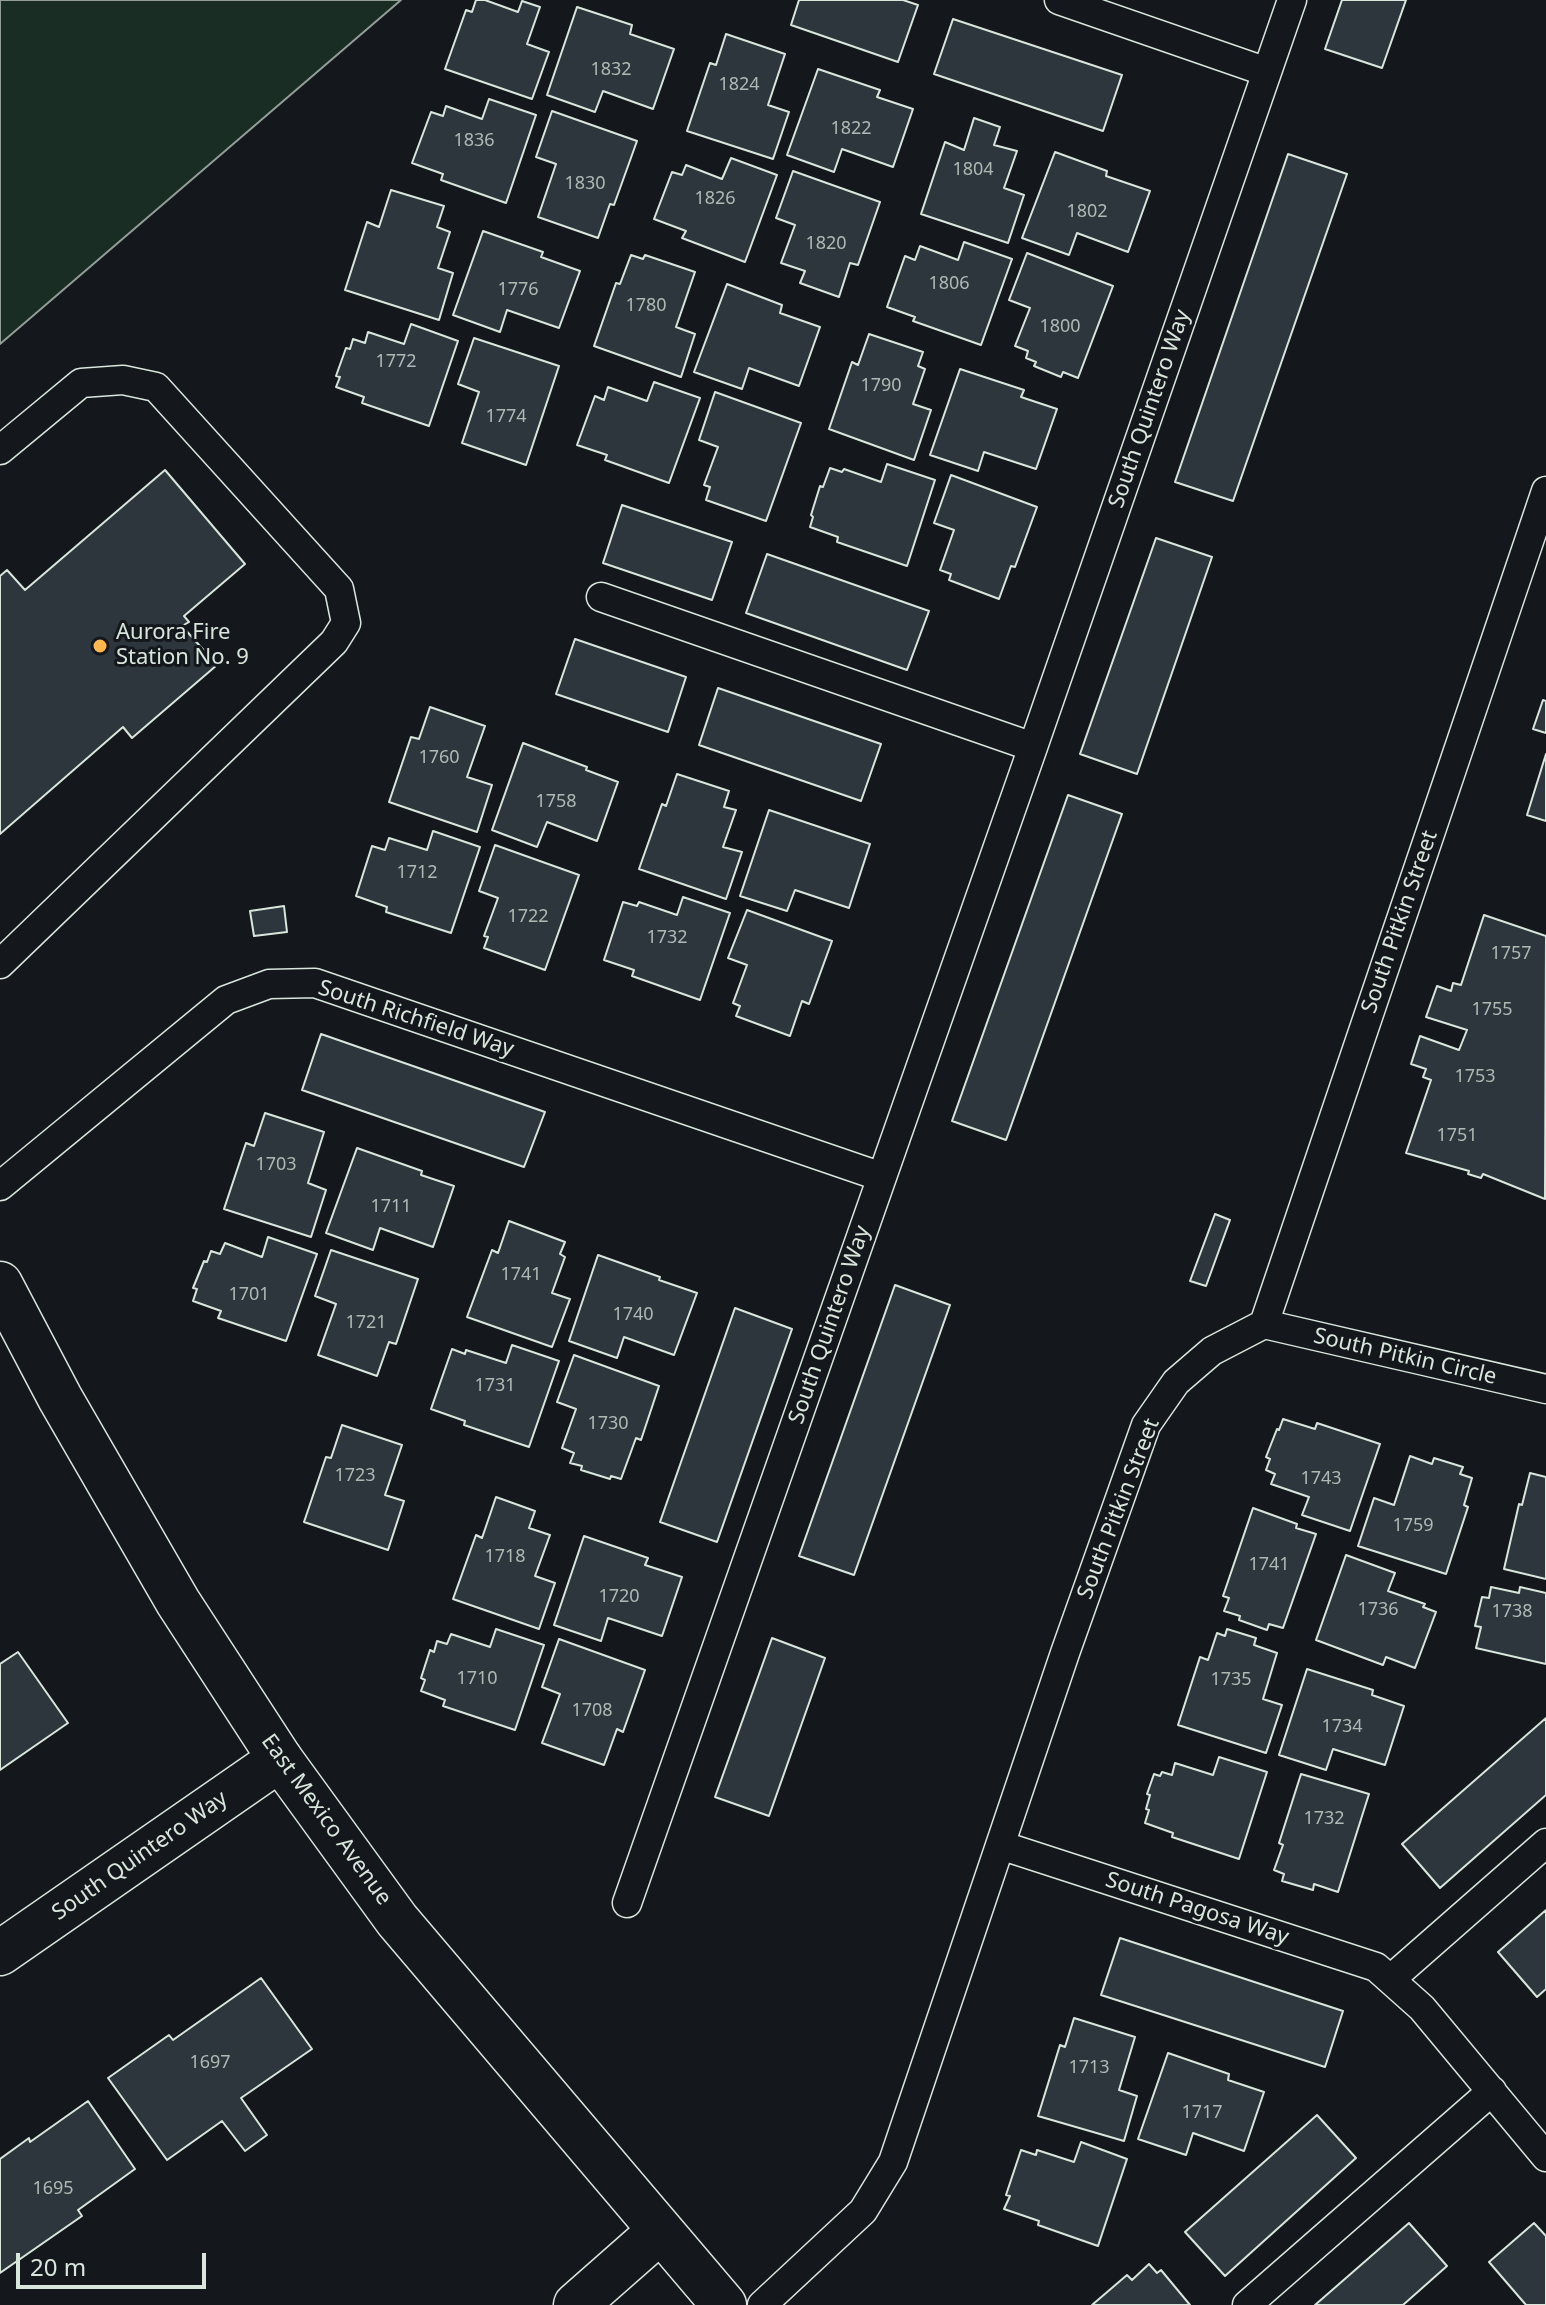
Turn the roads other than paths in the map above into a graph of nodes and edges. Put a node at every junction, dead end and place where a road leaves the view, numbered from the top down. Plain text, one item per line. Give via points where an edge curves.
1 (1059, 0) edge
2 (1292, 0) edge
3 (1267, 72) junction
4 (0, 450) edge
5 (1546, 491) edge
6 (601, 597) dead end
7 (1033, 747) junction
8 (0, 964) edge
9 (882, 1177) junction
10 (0, 1186) edge
11 (0, 1284) edge
12 (1264, 1324) junction
13 (1546, 1389) edge
14 (280, 1759) junction
15 (1546, 1843) edge
16 (1000, 1845) junction
17 (627, 1903) dead end
18 (0, 1953) edge
19 (1392, 1978) junction
20 (1492, 2091) junction
21 (1546, 2157) edge
22 (660, 2231) junction
23 (576, 2305) edge
24 (724, 2305) edge
25 (762, 2305) edge
26 (1247, 2305) edge

1 - 3 lane
2 - 3 lane, South Quintero Way
3 - 7 lane, South Quintero Way
4 - 8 lane via 81,383 123,380 156,387 339,589 346,623 334,642
5 - 12 lane, South Pitkin Street
6 - 7 lane
7 - 9 lane, South Quintero Way
9 - 10 lane, South Richfield Way via 315,983 269,984 226,1000
9 - 17 lane, South Quintero Way
11 - 14 street, East Mexico Avenue via 178,1602
12 - 13 lane, South Pitkin Circle
12 - 16 lane, South Pitkin Street via 1212,1351 1176,1382 1146,1425
14 - 18 street, South Quintero Way
14 - 22 street, East Mexico Avenue via 397,1920
15 - 19 lane
16 - 19 lane, South Pagosa Way via 1376,1967
16 - 25 lane, South Pitkin Street via 893,2162 863,2211
19 - 20 lane, South Pagosa Way
20 - 21 lane, South Pagosa Way
20 - 26 lane
22 - 23 street
22 - 24 street, East Mexico Avenue

